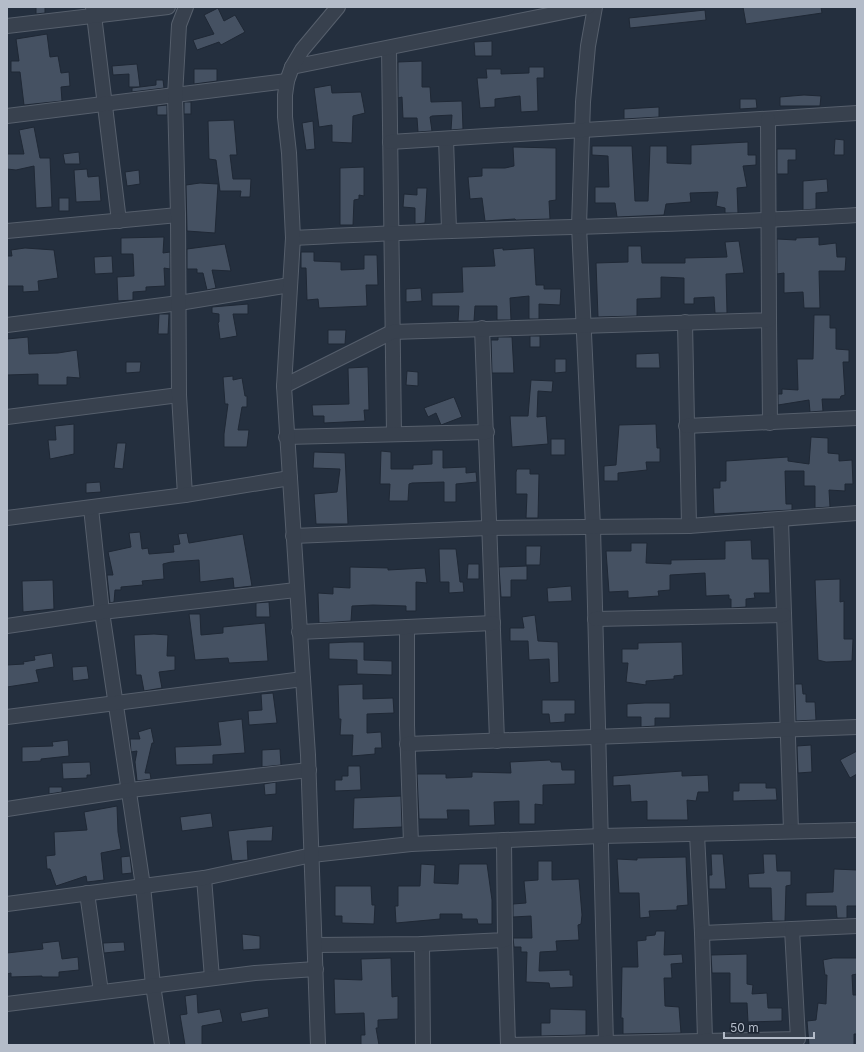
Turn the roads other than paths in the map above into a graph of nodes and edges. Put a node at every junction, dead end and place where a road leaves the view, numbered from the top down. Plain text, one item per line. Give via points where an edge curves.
1 (168, 7) edge
2 (186, 7) edge
3 (338, 7) edge
4 (588, 7) edge
5 (595, 7) edge
6 (93, 12) edge
7 (7, 26) edge
8 (389, 48) junction
9 (292, 67) junction
10 (287, 81) junction
11 (175, 96) junction
12 (105, 103) junction
13 (857, 113) edge
14 (7, 116) edge
15 (768, 119) junction
16 (582, 132) junction
17 (446, 139) junction
18 (390, 142) junction
19 (857, 215) edge
20 (178, 216) junction
21 (119, 221) junction
22 (769, 221) junction
23 (579, 226) junction
24 (449, 230) junction
25 (7, 231) edge
26 (391, 232) junction
27 (293, 238) junction
28 (290, 285) junction
29 (179, 303) junction
30 (769, 320) junction
31 (685, 322) junction
32 (584, 325) junction
33 (7, 326) edge
34 (482, 328) junction
35 (392, 332) junction
36 (284, 386) junction
37 (179, 395) junction
38 (7, 417) edge
39 (857, 418) edge
40 (770, 423) junction
41 (686, 426) junction
42 (487, 432) junction
43 (394, 434) junction
44 (286, 437) junction
45 (290, 478) junction
46 (185, 494) junction
47 (91, 508) junction
48 (857, 513) edge
49 (7, 518) edge
50 (781, 520) junction
51 (689, 526) junction
52 (593, 527) junction
53 (488, 528) junction
54 (293, 536) junction
55 (296, 590) junction
56 (102, 612) junction
57 (784, 615) junction
58 (595, 619) junction
59 (493, 623) junction
60 (7, 626) edge
61 (407, 627) junction
62 (299, 632) junction
63 (303, 679) junction
64 (117, 703) junction
65 (7, 717) edge
66 (857, 727) edge
67 (787, 728) junction
68 (598, 738) junction
69 (497, 741) junction
70 (408, 744) junction
71 (309, 770) junction
72 (130, 790) junction
73 (7, 809) edge
74 (857, 830) edge
75 (791, 831) junction
76 (697, 834) junction
77 (601, 836) junction
78 (504, 840) junction
79 (411, 844) junction
80 (312, 855) junction
81 (204, 878) junction
82 (143, 886) junction
83 (87, 893) junction
84 (7, 904) edge
85 (857, 926) edge
86 (792, 929) junction
87 (702, 933) junction
88 (505, 940) junction
89 (422, 944) junction
90 (316, 945) junction
91 (316, 969) junction
92 (212, 978) junction
93 (153, 985) junction
94 (101, 992) junction
95 (7, 1004) edge
96 (705, 1040) junction
97 (799, 1042) edge
98 (606, 1044) edge
99 (162, 1045) edge
100 (318, 1045) edge
101 (423, 1045) edge
102 (501, 1045) edge
103 (508, 1045) edge

1 - 6 street
2 - 11 street via 179,25
3 - 9 street via 302,50
4 - 8 street
5 - 16 street via 588,46
6 - 7 street
6 - 12 street
8 - 9 street
8 - 18 street
9 - 10 street
10 - 11 street
10 - 27 street via 284,117 289,153
11 - 12 street
11 - 20 street
12 - 14 street
12 - 21 street
13 - 15 street
15 - 16 street
15 - 22 street
16 - 17 street
16 - 23 street
17 - 18 street
17 - 24 street
18 - 26 street
19 - 22 street
20 - 21 street
20 - 29 street
21 - 25 street
22 - 23 street
22 - 30 street
23 - 24 street
23 - 32 street
24 - 26 street
26 - 27 street
26 - 35 street
27 - 28 street
28 - 29 street
28 - 36 street
29 - 33 street
29 - 37 street
30 - 31 street
30 - 40 street
31 - 32 street
31 - 41 street
32 - 34 street
32 - 52 street
34 - 35 street
34 - 42 street
35 - 36 street
35 - 43 street
36 - 44 street
37 - 38 street
37 - 46 street
39 - 40 street
40 - 41 street
41 - 51 street
42 - 43 street
42 - 53 street
43 - 44 street
44 - 45 street
45 - 46 street
45 - 54 street
46 - 47 street
47 - 49 street
47 - 56 street
48 - 50 street
50 - 51 street
50 - 57 street
51 - 52 street
52 - 53 street
52 - 58 street
53 - 54 street
53 - 59 street
54 - 55 street
55 - 56 street
55 - 62 street
56 - 60 street
56 - 64 street
57 - 58 street
57 - 67 street
58 - 68 street
59 - 61 street
59 - 69 street
61 - 62 street
61 - 70 street
62 - 63 street
63 - 64 street
63 - 71 street
64 - 65 street
64 - 72 street
66 - 67 street
67 - 68 street
67 - 75 street
68 - 69 street
68 - 77 street
69 - 70 street
70 - 79 street
71 - 72 street
71 - 80 street
72 - 73 street
72 - 82 street
74 - 75 street
75 - 76 street
76 - 77 street
76 - 87 street
77 - 78 street
77 - 98 street
78 - 79 street
78 - 88 street
79 - 80 street
80 - 81 street
80 - 90 street
81 - 82 street
81 - 92 street
82 - 83 street
82 - 93 street
83 - 84 street
83 - 94 street
85 - 86 street
86 - 87 street
86 - 97 street
87 - 96 street
88 - 89 street
88 - 103 street
89 - 90 street
89 - 101 street
90 - 91 street
91 - 92 street
91 - 100 street
92 - 93 street
93 - 94 street
93 - 99 street
94 - 95 street
96 - 97 street
96 - 98 street
98 - 103 street
102 - 103 street

